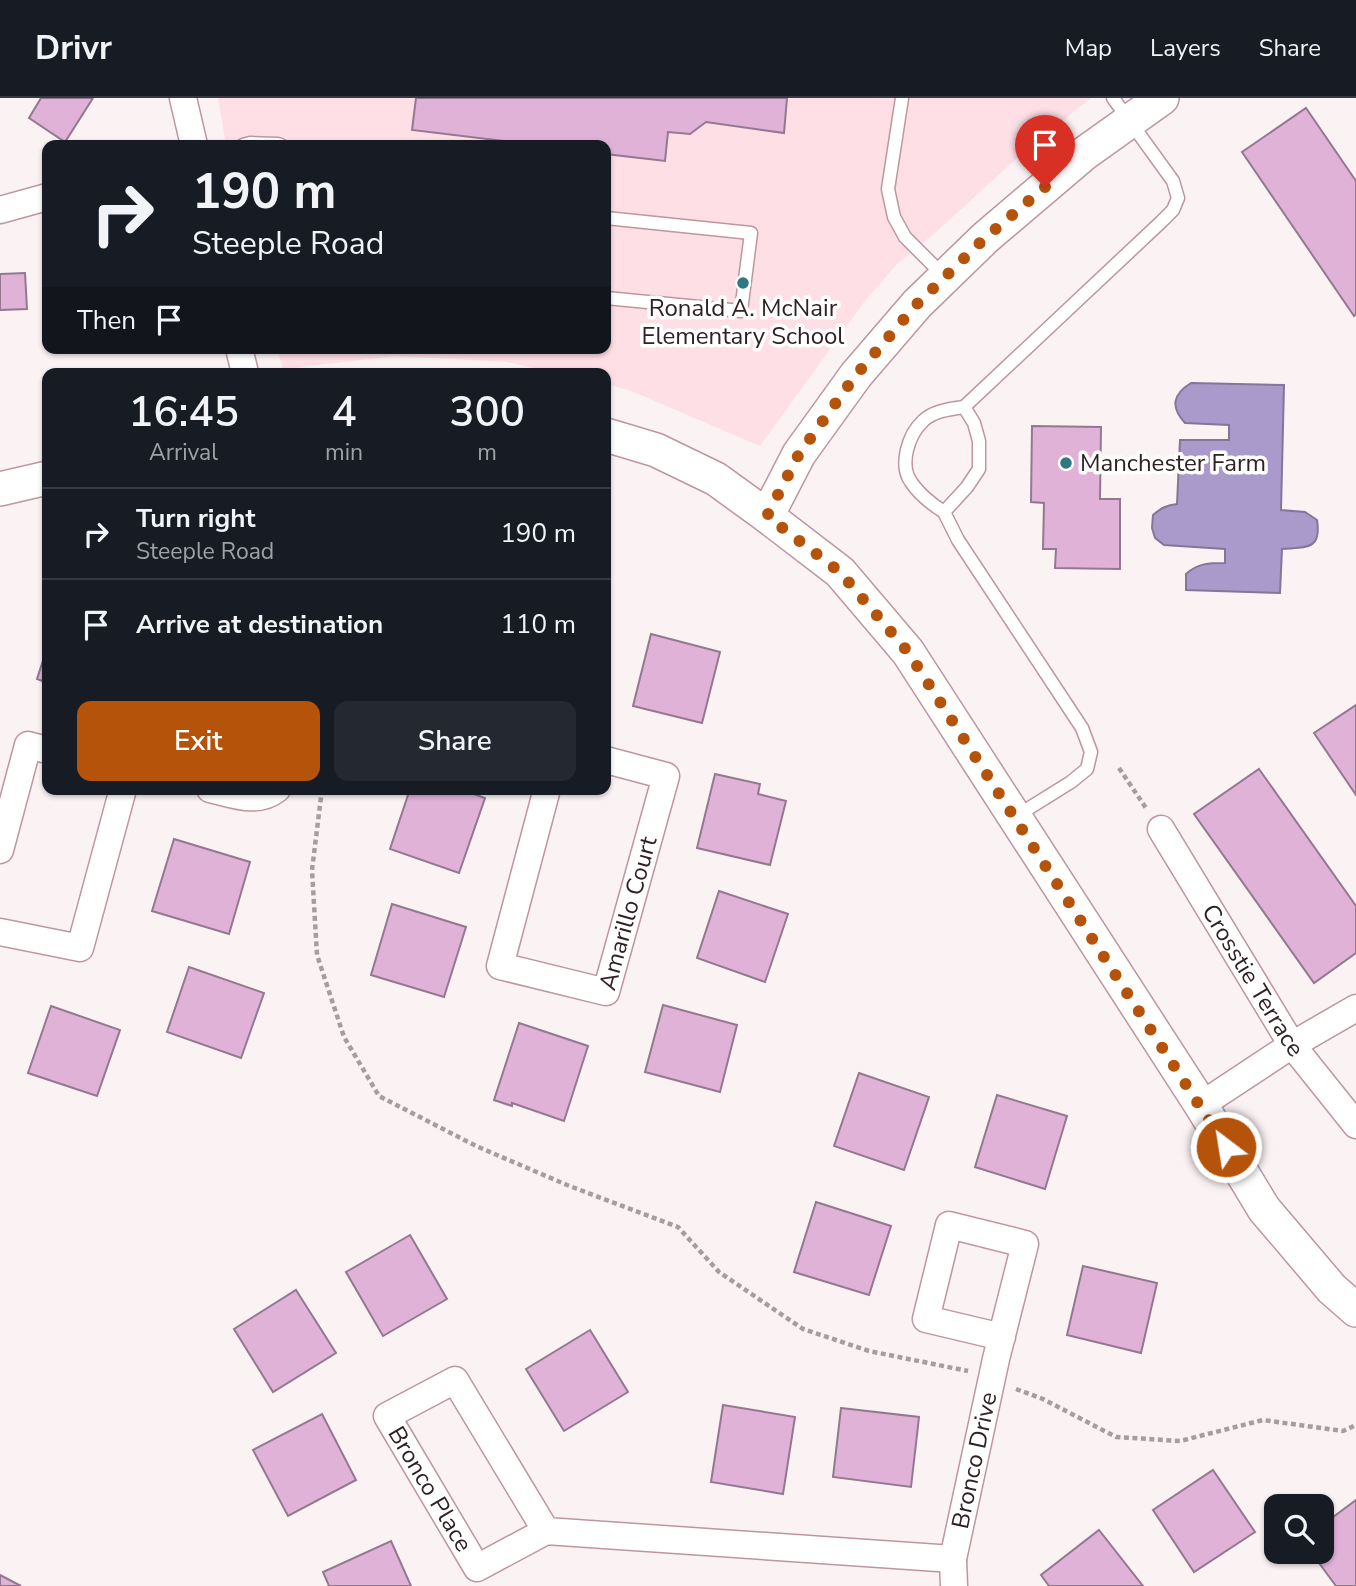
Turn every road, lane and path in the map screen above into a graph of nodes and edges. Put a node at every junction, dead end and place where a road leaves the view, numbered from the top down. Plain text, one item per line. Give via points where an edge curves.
1 (183, 98) edge
2 (902, 98) edge
3 (1162, 98) edge
4 (1121, 110) edge
5 (193, 140) edge
6 (42, 198) edge
7 (0, 209) edge
8 (611, 219) edge
9 (945, 277) junction
10 (611, 298) edge
11 (964, 407) junction
12 (611, 436) edge
13 (42, 479) edge
14 (0, 489) edge
15 (944, 512) junction
16 (767, 516) junction
17 (42, 749) edge
18 (611, 761) edge
19 (1119, 768) dead end
20 (121, 795) edge
21 (236, 795) edge
22 (265, 795) edge
23 (321, 795) edge
24 (545, 795) edge
25 (1015, 817) junction
26 (1161, 829) joint
27 (0, 850) edge
28 (0, 932) edge
29 (1356, 1008) edge
30 (1292, 1045) junction
31 (1201, 1105) junction
32 (1356, 1125) edge
33 (1356, 1310) edge
34 (1002, 1337) junction
35 (992, 1380) junction
36 (1356, 1425) edge
37 (546, 1531) junction
38 (953, 1559) junction
39 (954, 1586) edge

1 - 5 street
2 - 9 lane via 888,189 894,217 905,237
3 - 4 street
4 - 9 street via 1075,161
4 - 11 lane via 1173,181 1178,198 1173,210
6 - 7 street
8 - 10 lane via 751,233 741,311
9 - 16 street via 856,375 799,454
11 - 15 lane via 979,441 979,469
11 - 15 lane via 923,420 910,439 905,463 910,481
12 - 16 street via 656,450 716,479
13 - 14 street
15 - 25 lane via 1082,728 1091,752 1087,769 1072,782
16 - 25 street via 840,572 908,652
17 - 27 street via 28,745
18 - 24 street, Amarillo Court via 666,776 606,992 500,967
19 - 26 path
20 - 28 street via 80,948
21 - 22 street via 253,799
23 - 35 path via 312,870 317,955 344,1037 379,1096 499,1156 678,1227 719,1272 803,1329 869,1352
25 - 31 street
26 - 30 street, Crosstie Terrace
29 - 30 street
30 - 31 street
30 - 32 street, Crosstie Terrace
31 - 33 street via 1264,1209 1332,1289
34 - 34 street, Bronco Drive via 1025,1244 949,1225 926,1319
34 - 35 street, Bronco Drive
35 - 36 path via 1043,1399 1116,1437 1180,1441 1263,1420 1343,1431
35 - 38 street, Bronco Drive
37 - 37 street, Bronco Place via 477,1568 387,1416 455,1380
37 - 38 street
38 - 39 street, Bronco Drive

